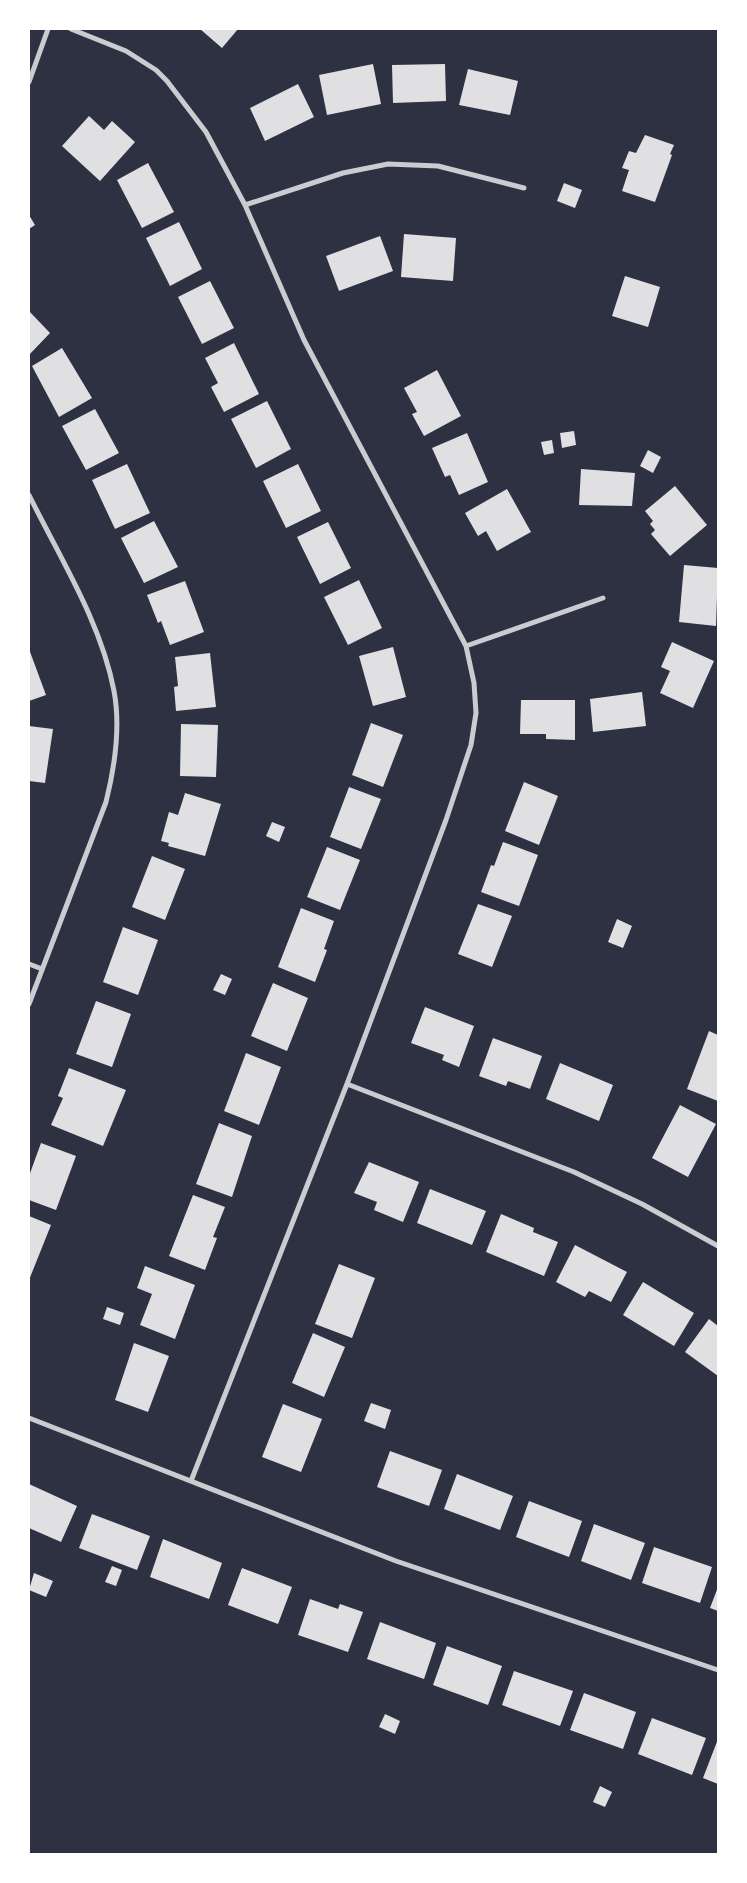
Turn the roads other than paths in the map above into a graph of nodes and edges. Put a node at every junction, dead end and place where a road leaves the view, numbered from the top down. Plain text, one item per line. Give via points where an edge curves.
1 (48, 29) edge
2 (71, 29) edge
3 (29, 82) edge
4 (524, 188) dead end
5 (245, 205) junction
6 (29, 495) edge
7 (603, 598) dead end
8 (466, 646) junction
9 (29, 964) edge
10 (42, 969) junction
11 (29, 1004) edge
12 (347, 1084) junction
13 (718, 1246) edge
14 (29, 1418) edge
15 (191, 1481) junction
16 (718, 1670) edge

1 - 3 street
2 - 5 street via 126,51 167,81 206,132
4 - 5 street via 438,166 388,164 343,173
5 - 8 street via 304,340
6 - 10 street via 98,635 109,667 117,712 116,749 106,802
7 - 8 street
8 - 12 street via 476,713 471,745
9 - 10 street
10 - 11 street
12 - 13 street via 574,1172 642,1204
12 - 15 street
14 - 15 street
15 - 16 street via 396,1561

